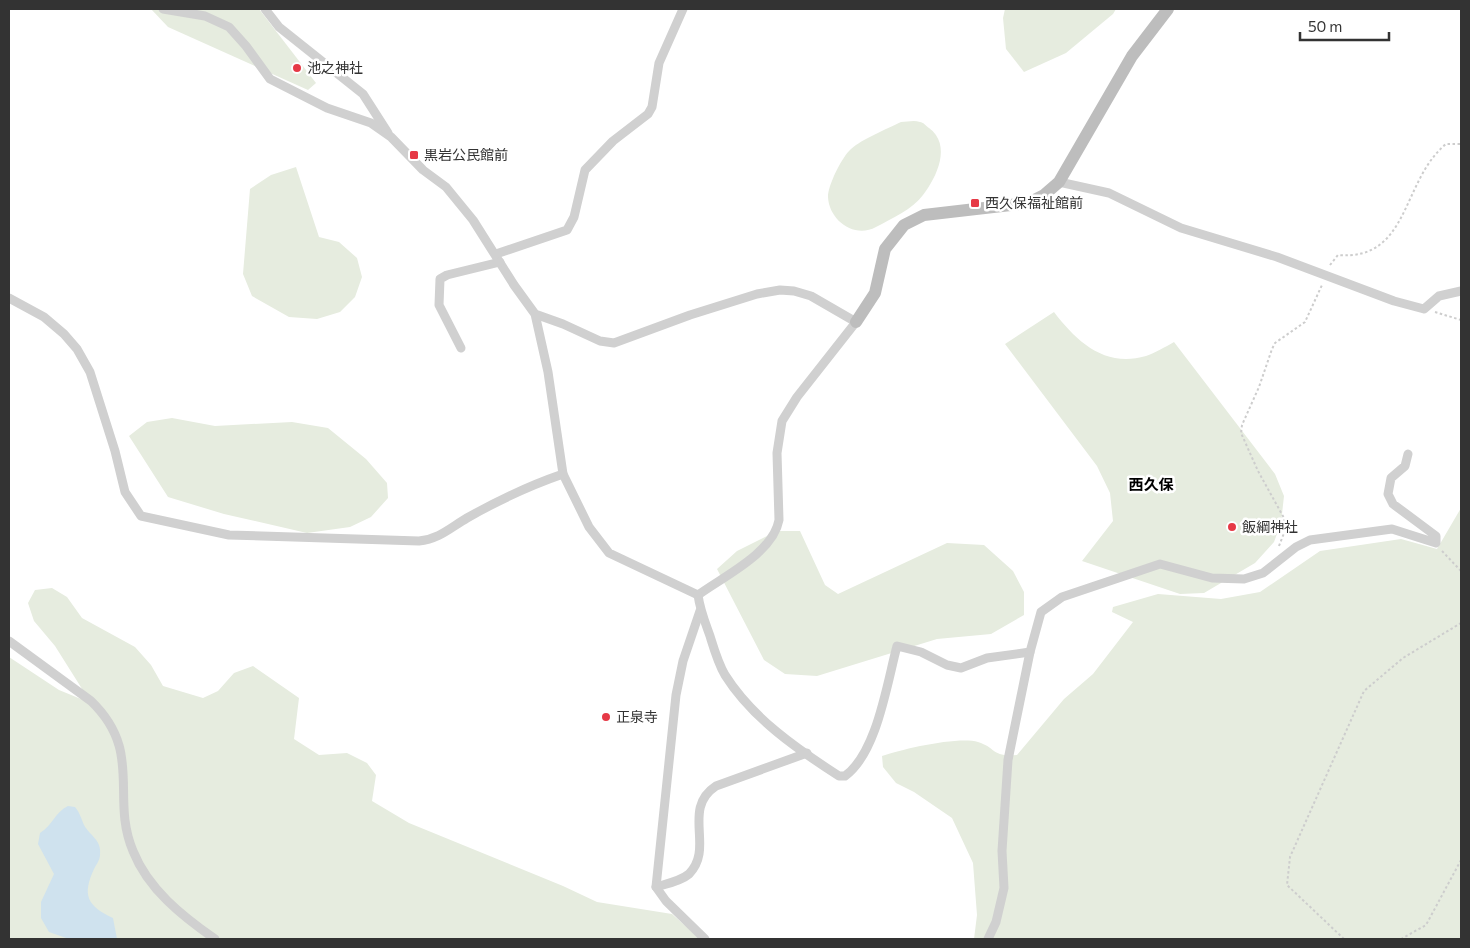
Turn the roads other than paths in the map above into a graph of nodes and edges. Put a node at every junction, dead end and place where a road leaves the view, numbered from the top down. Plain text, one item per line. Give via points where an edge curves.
1 (163, 9) edge
2 (265, 9) edge
3 (682, 9) edge
4 (1168, 9) edge
5 (391, 137) junction
6 (1059, 182) junction
7 (498, 258) junction
8 (1461, 291) edge
9 (9, 298) edge
10 (535, 314) junction
11 (856, 322) junction
12 (460, 348) dead end
13 (1408, 454) dead end
14 (563, 474) junction
15 (698, 595) junction
16 (700, 611) junction
17 (9, 641) edge
18 (1030, 652) junction
19 (807, 753) junction
20 (656, 887) junction
21 (215, 939) edge
22 (705, 939) edge
23 (988, 939) edge

1 - 5 street via 205,16 228,27 270,79 327,108 370,123
2 - 5 street via 279,26 363,94
3 - 7 street via 659,63 652,107 585,170 574,217 567,230
4 - 6 street via 1126,65
5 - 7 street via 423,170 446,187
6 - 8 street via 1110,193 1181,228 1324,274 1394,301 1424,309 1439,296
6 - 11 street via 1028,203 924,215 904,225 885,249 875,293
7 - 10 street
7 - 12 street via 446,274 440,279 439,305
9 - 14 street via 44,317 64,334 90,372 125,492 141,516 230,535 425,540
10 - 11 street via 600,341 614,343 757,294 788,290 811,296
10 - 14 street via 548,372
11 - 15 street via 782,421 777,453 779,520 774,536 761,550
13 - 18 street via 1405,466 1391,478 1388,494 1393,504 1436,536 1436,543 1392,528 1310,540 1263,573 1244,579 1212,578 1170,565 1153,565 1068,595 1048,606 1038,619
14 - 15 street via 588,527 609,553
15 - 16 street
16 - 19 street via 719,664 737,693 770,726
16 - 20 street via 676,695
17 - 21 street via 103,712 122,752 126,825 132,850 148,878 172,906
18 - 19 street via 987,658 961,668 897,646 879,720 849,773 840,776
18 - 23 street via 1008,760 1002,851 1004,888 996,922
19 - 20 street via 725,782 709,791 698,813 698,852 692,869 685,877
20 - 22 street

